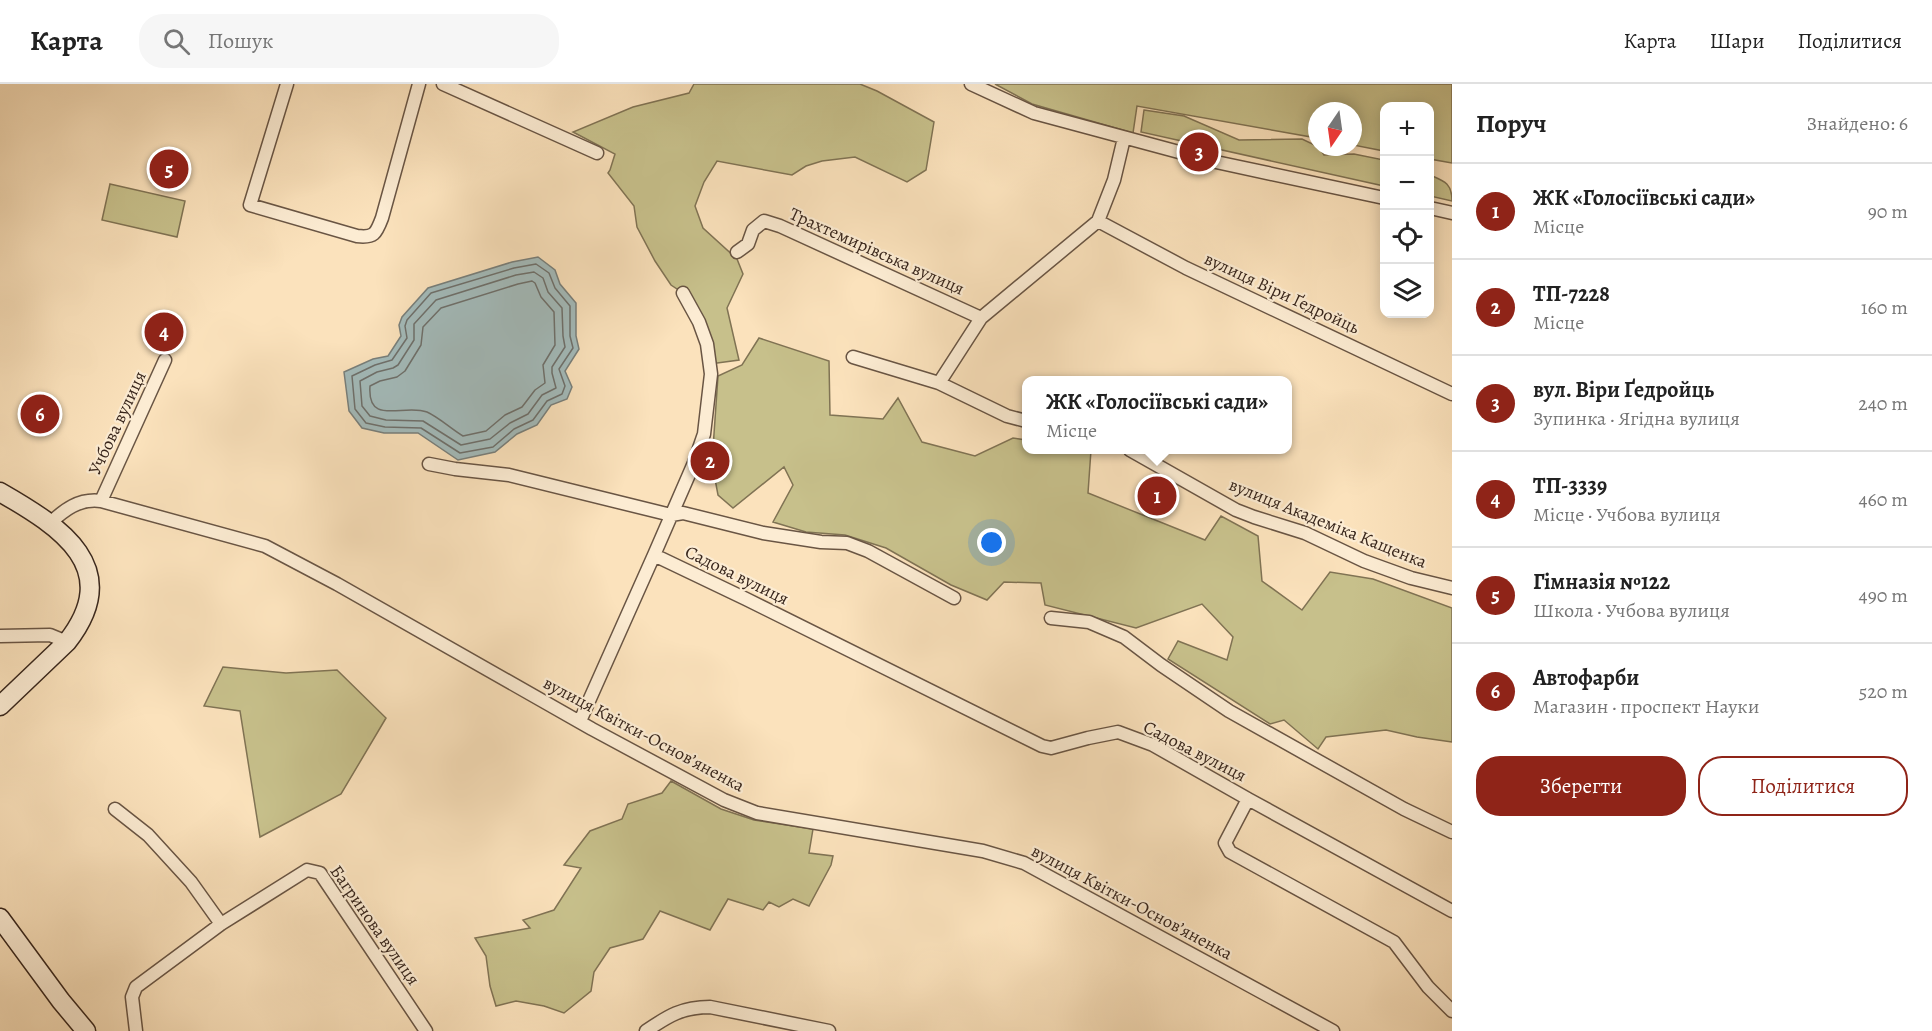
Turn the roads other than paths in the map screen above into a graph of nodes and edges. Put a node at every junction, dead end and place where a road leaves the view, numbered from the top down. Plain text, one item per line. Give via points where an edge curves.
1 (287, 84) edge
2 (419, 84) edge
3 (443, 84) edge
4 (971, 84) edge
5 (1124, 138) junction
6 (597, 153) dead end
7 (1380, 197) edge
8 (1434, 209) edge
9 (1452, 213) edge
10 (1098, 221) junction
11 (737, 252) dead end
12 (683, 293) dead end
13 (981, 318) junction
14 (853, 357) dead end
15 (165, 360) dead end
16 (939, 383) junction
17 (1452, 394) edge
18 (1022, 421) edge
19 (1137, 454) edge
20 (429, 464) dead end
21 (0, 492) edge
22 (101, 501) junction
23 (671, 515) junction
24 (49, 524) junction
25 (654, 555) junction
26 (1452, 588) edge
27 (954, 598) dead end
28 (1051, 618) dead end
29 (0, 636) edge
30 (67, 642) junction
31 (0, 706) edge
32 (580, 721) junction
33 (1248, 799) junction
34 (115, 809) dead end
35 (1452, 832) edge
36 (1452, 911) edge
37 (0, 918) edge
38 (221, 924) junction
39 (1452, 1011) edge
40 (86, 1031) edge
41 (136, 1031) edge
42 (426, 1031) edge
43 (646, 1031) edge
44 (829, 1031) edge
45 (1333, 1031) edge

1 - 2 street via 250,205 368,237 376,232 382,218
3 - 6 street
4 - 5 street via 1034,113
5 - 7 street
5 - 10 street via 1114,180
8 - 9 street
10 - 13 street
10 - 17 street, вулиця Віри Ґедройць via 1186,268
11 - 13 street, Трахтемирівська вулиця via 748,244 753,230 764,221
12 - 23 street via 707,344 711,374 704,434
13 - 16 street
14 - 16 street
15 - 22 street, Учбова вулиця
16 - 18 street
19 - 26 street, вулиця Академіка Кащенка via 1245,513 1305,533 1364,561
20 - 23 street via 509,475
21 - 24 main road
22 - 24 street, вулиця Квітки-Основ’яненка via 91,500 65,509
22 - 32 street, вулиця Квітки-Основ’яненка via 265,546
23 - 25 street
23 - 27 street via 683,513 763,533 847,543
24 - 30 main road via 77,549 88,570 90,590 85,614
25 - 32 street
25 - 33 street, Садова вулиця via 1042,746 1118,732 1153,745
28 - 35 street via 1089,622 1124,637 1229,711
29 - 30 street via 50,635
30 - 31 main road
32 - 45 street, вулиця Квітки-Основ’яненка via 724,800 757,813 983,851 1024,863
33 - 36 street
33 - 39 street, Садова вулиця via 1225,843 1230,852 1394,942
34 - 38 street via 148,835 191,882
37 - 40 main road
38 - 41 street, Багринова вулиця via 136,987 132,997
38 - 42 street, Багринова вулиця via 302,872 320,873
43 - 44 street via 676,1012 710,1007

